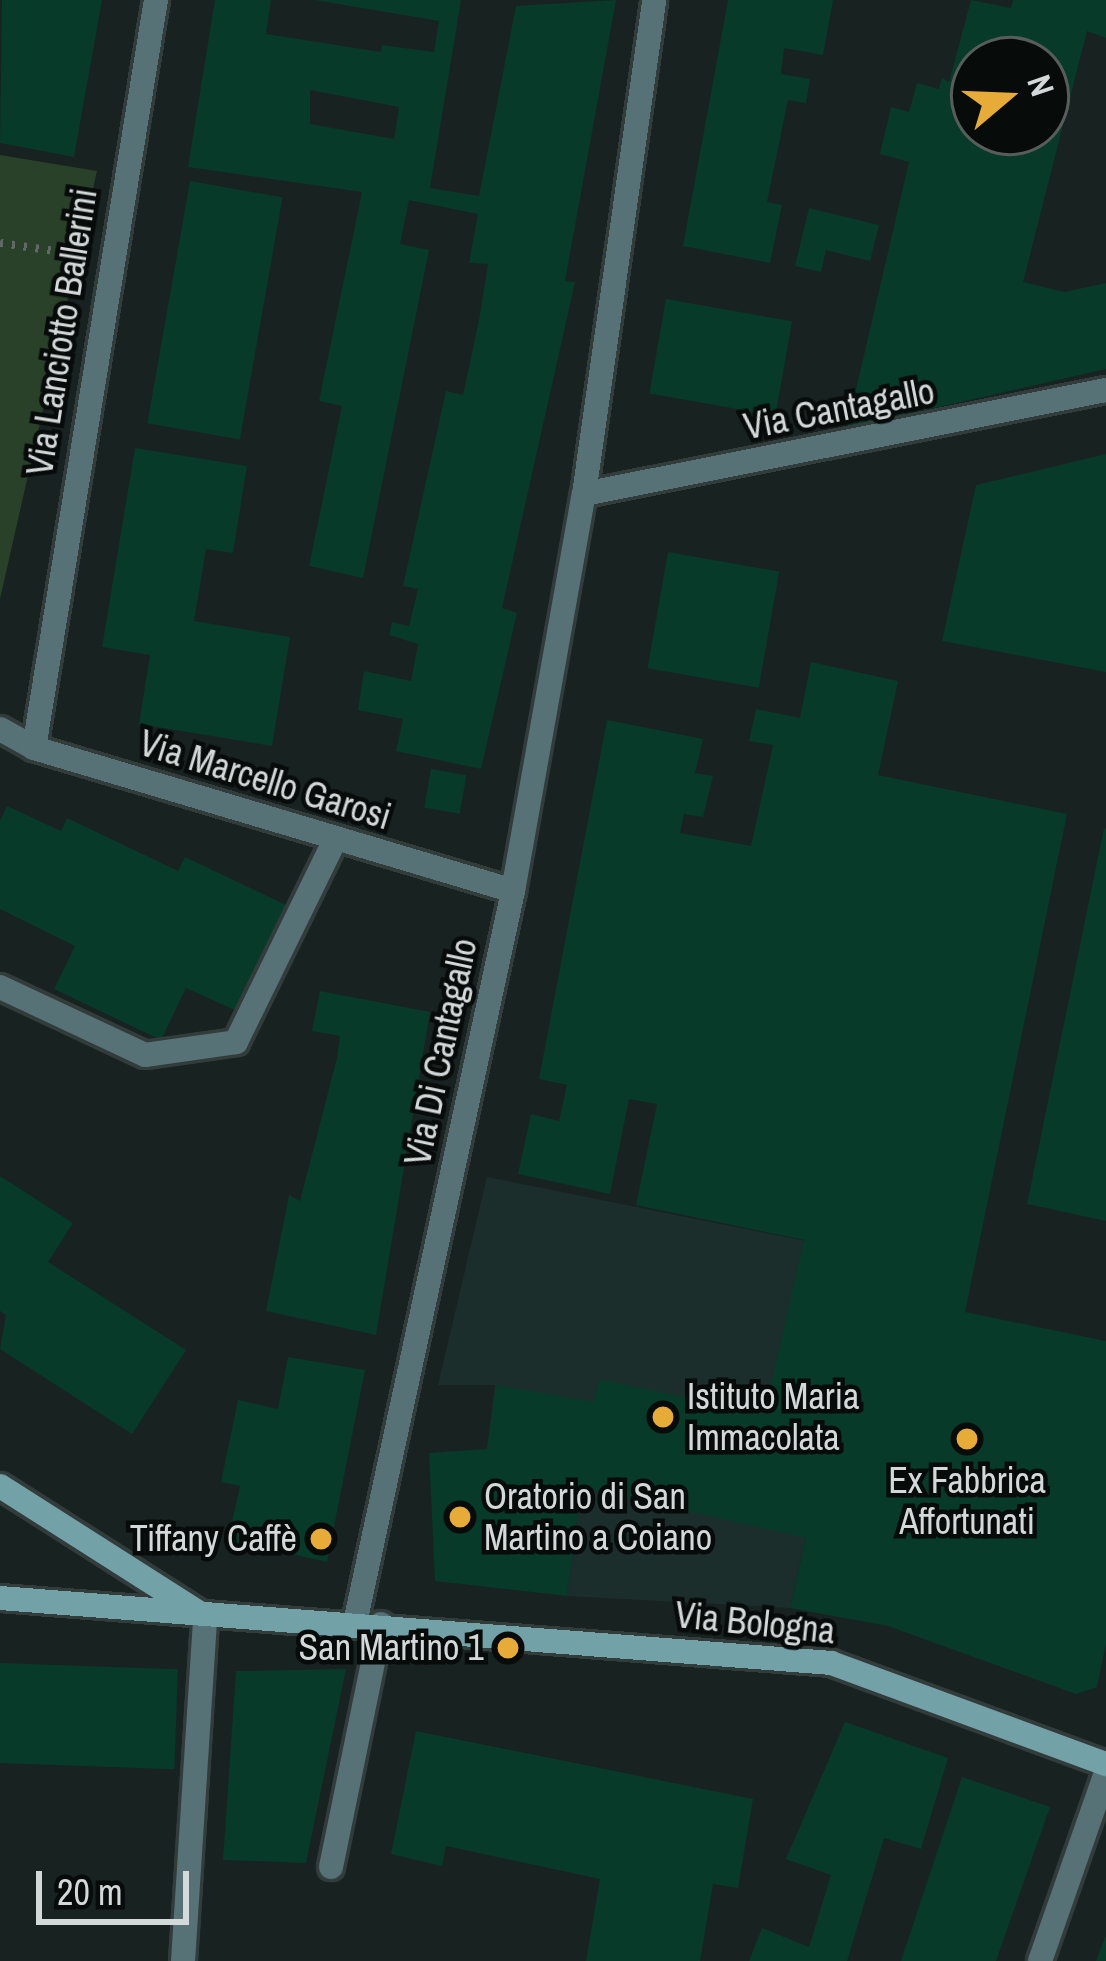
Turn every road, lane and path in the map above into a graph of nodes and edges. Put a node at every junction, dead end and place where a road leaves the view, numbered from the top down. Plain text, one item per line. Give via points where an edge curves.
1 (156, 0) edge
2 (654, 0) edge
3 (0, 243) edge
4 (108, 259) junction
5 (1106, 390) edge
6 (584, 494) junction
7 (0, 729) edge
8 (34, 748) junction
9 (336, 838) junction
10 (512, 891) junction
11 (0, 988) edge
12 (0, 1486) edge
13 (0, 1598) edge
14 (205, 1617) junction
15 (368, 1623) junction
16 (1106, 1763) edge
17 (1106, 1773) edge
18 (331, 1867) dead end
19 (183, 1961) edge
20 (1040, 1961) edge

1 - 4 street, Via Lanciotto Ballerini
2 - 6 street, Via Di Cantagallo
3 - 4 path
4 - 8 street, Via Lanciotto Ballerini
5 - 6 street, Via Cantagallo
6 - 10 street, Via Di Cantagallo
7 - 8 street, Via Marcello Garosi
8 - 9 street, Via Marcello Garosi
9 - 10 street, Via Marcello Garosi
9 - 11 street via 236,1042 146,1054
10 - 15 street, Via Di Cantagallo
12 - 14 street
13 - 14 street, Via Bologna
14 - 15 street, Via Bologna
14 - 19 street
15 - 16 street, Via Bologna via 831,1663
15 - 18 street
17 - 20 street

